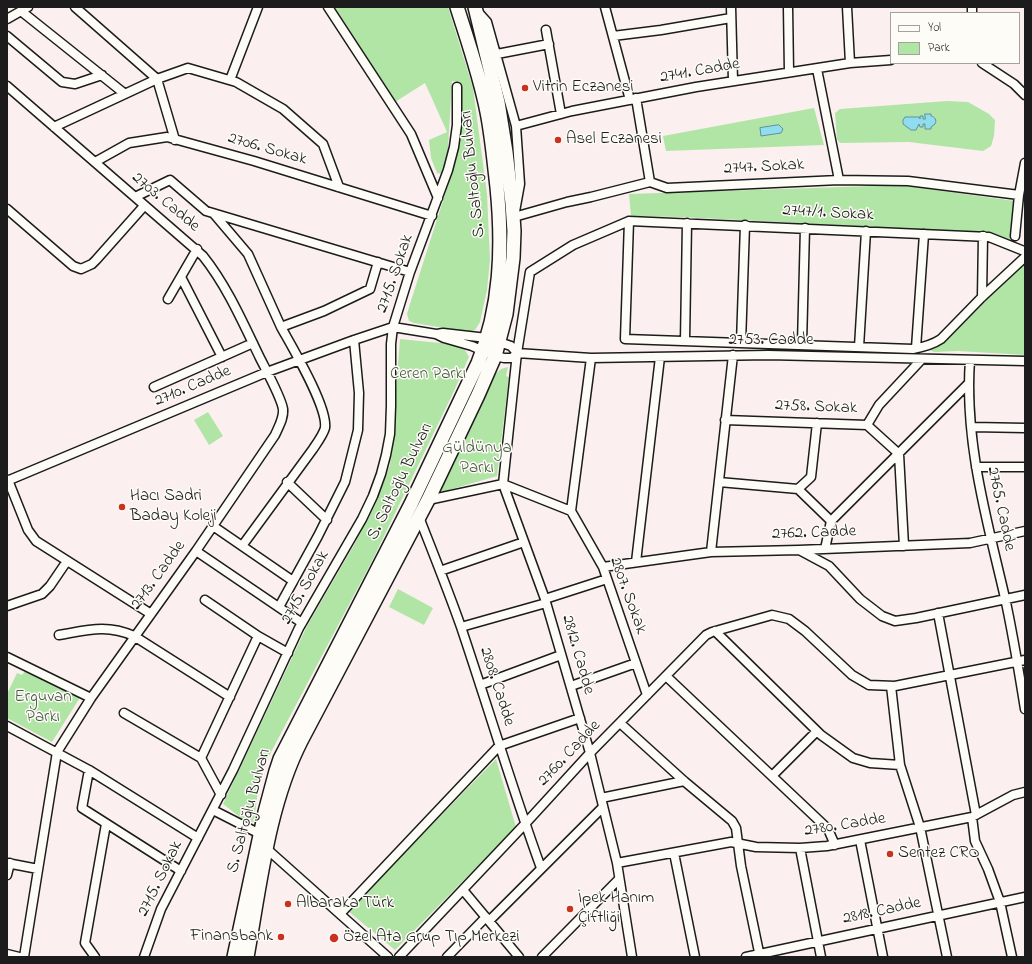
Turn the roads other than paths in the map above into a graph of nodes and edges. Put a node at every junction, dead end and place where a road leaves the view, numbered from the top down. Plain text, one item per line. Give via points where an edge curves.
1 (75, 7) edge
2 (258, 7) edge
3 (328, 7) edge
4 (457, 7) edge
5 (605, 7) edge
6 (730, 7) edge
7 (788, 7) edge
8 (847, 7) edge
9 (475, 8) edge
10 (25, 9) edge
11 (731, 18) junction
12 (7, 19) edge
13 (546, 30) dead end
14 (7, 36) edge
15 (613, 36) junction
16 (549, 44) junction
17 (497, 54) junction
18 (890, 60) edge
19 (850, 63) junction
20 (984, 64) edge
21 (817, 68) junction
22 (789, 72) junction
23 (102, 74) junction
24 (157, 79) junction
25 (230, 80) junction
26 (733, 81) junction
27 (7, 86) edge
28 (457, 87) dead end
29 (125, 94) junction
30 (1025, 95) edge
31 (633, 99) junction
32 (561, 114) junction
33 (516, 126) junction
34 (54, 127) junction
35 (175, 140) junction
36 (94, 162) junction
37 (1025, 163) edge
38 (839, 180) junction
39 (650, 182) junction
40 (339, 187) junction
41 (1019, 195) junction
42 (134, 197) junction
43 (438, 198) junction
44 (144, 206) junction
45 (7, 209) edge
46 (214, 214) junction
47 (432, 216) junction
48 (514, 217) junction
49 (629, 221) junction
50 (687, 223) junction
51 (745, 225) junction
52 (804, 228) junction
53 (866, 231) junction
54 (924, 234) junction
55 (983, 236) junction
56 (1015, 236) dead end
57 (197, 249) junction
58 (1025, 254) edge
59 (378, 262) junction
60 (410, 272) junction
61 (181, 277) junction
62 (982, 297) junction
63 (168, 299) dead end
64 (281, 327) junction
65 (393, 327) junction
66 (436, 334) junction
67 (354, 340) junction
68 (493, 340) junction
69 (685, 341) junction
70 (253, 343) junction
71 (741, 343) junction
72 (802, 344) junction
73 (859, 347) junction
74 (916, 348) junction
75 (489, 353) junction
76 (517, 353) junction
77 (733, 355) junction
78 (222, 357) junction
79 (660, 357) junction
80 (591, 358) junction
81 (922, 359) junction
82 (299, 360) junction
83 (970, 360) junction
84 (1025, 361) edge
85 (268, 372) junction
86 (968, 384) junction
87 (154, 387) dead end
88 (725, 420) junction
89 (817, 423) junction
90 (867, 425) junction
91 (972, 427) junction
92 (1025, 428) edge
93 (899, 454) junction
94 (976, 467) junction
95 (1025, 467) edge
96 (8, 481) edge
97 (287, 482) junction
98 (719, 482) junction
99 (503, 484) junction
100 (798, 489) junction
101 (428, 500) junction
102 (571, 511) junction
103 (419, 517) junction
104 (326, 520) junction
105 (831, 521) junction
106 (213, 526) junction
107 (1025, 531) edge
108 (991, 539) junction
109 (524, 542) junction
110 (242, 546) junction
111 (904, 546) junction
112 (825, 549) junction
113 (799, 550) junction
114 (196, 552) junction
115 (712, 552) junction
116 (67, 561) junction
117 (636, 562) junction
118 (603, 567) junction
119 (440, 571) junction
120 (607, 579) junction
121 (293, 581) junction
122 (1025, 595) edge
123 (1005, 599) junction
124 (205, 600) dead end
125 (545, 601) junction
126 (7, 606) edge
127 (279, 607) junction
128 (938, 613) junction
129 (151, 614) junction
130 (302, 623) junction
131 (461, 627) junction
132 (715, 631) junction
133 (59, 635) dead end
134 (134, 636) junction
135 (258, 636) junction
136 (288, 653) junction
137 (562, 655) junction
138 (7, 657) edge
139 (1021, 661) edge
140 (636, 663) junction
141 (950, 675) junction
142 (666, 676) junction
143 (480, 685) junction
144 (571, 686) junction
145 (891, 686) junction
146 (647, 695) junction
147 (230, 697) junction
148 (91, 698) junction
149 (1025, 709) edge
150 (124, 713) dead end
151 (580, 718) junction
152 (620, 723) junction
153 (7, 726) edge
154 (818, 731) junction
155 (499, 746) junction
156 (57, 752) junction
157 (590, 752) junction
158 (201, 758) junction
159 (900, 765) junction
160 (89, 770) junction
161 (772, 776) junction
162 (684, 781) junction
163 (1025, 792) edge
164 (221, 794) junction
165 (600, 798) junction
166 (603, 807) junction
167 (213, 810) junction
168 (974, 816) junction
169 (106, 824) junction
170 (525, 824) junction
171 (920, 827) junction
172 (260, 834) junction
173 (198, 838) junction
174 (860, 840) junction
175 (739, 843) junction
176 (835, 845) junction
177 (800, 848) junction
178 (267, 850) junction
179 (674, 853) junction
180 (8, 863) edge
181 (617, 863) junction
182 (541, 868) junction
183 (38, 869) junction
184 (181, 871) junction
185 (7, 875) edge
186 (619, 879) junction
187 (463, 890) junction
188 (1025, 897) edge
189 (1000, 902) junction
190 (340, 914) junction
191 (938, 916) junction
192 (487, 919) junction
193 (877, 929) junction
194 (818, 941) junction
195 (7, 954) edge
196 (759, 956) edge
197 (20, 957) edge
198 (24, 957) edge
199 (95, 957) edge
200 (144, 957) edge
201 (234, 957) edge
202 (247, 957) edge
203 (388, 957) edge
204 (399, 957) edge
205 (447, 957) edge
206 (519, 957) edge
207 (542, 957) edge
208 (632, 957) edge
209 (696, 957) edge
210 (746, 957) edge
211 (822, 957) edge
212 (883, 957) edge
213 (946, 957) edge
214 (1012, 957) edge

1 - 24 street
2 - 25 street
3 - 43 street via 411,134
4 - 68 main road, S. Saltoğlu Bulvarı via 487,111 499,205 500,265 494,307
5 - 15 street
6 - 11 street
7 - 22 street
8 - 19 street
9 - 17 street via 487,22
9 - 48 main road, S. Saltoğlu Bulvarı via 499,108
10 - 12 street
10 - 23 street
11 - 15 street
11 - 26 street
13 - 16 street
14 - 23 street via 62,82 75,84
15 - 31 street
16 - 17 street
16 - 32 street
17 - 33 street
18 - 19 street, 2741. Cadde
19 - 21 street, 2741. Cadde
20 - 30 street via 1014,84
21 - 22 street, 2741. Cadde
21 - 38 street
22 - 26 street, 2741. Cadde
23 - 29 street
24 - 25 street via 188,68
24 - 29 street
24 - 35 street
25 - 40 street via 283,109 323,144
26 - 31 street, 2741. Cadde
27 - 34 street, 2703. Cadde
28 - 43 street, 2715. Sokak via 454,147
29 - 34 street
31 - 32 street, 2741. Cadde
31 - 39 street
32 - 33 street, 2741. Cadde
33 - 48 street via 520,184
34 - 36 street, 2703. Cadde
35 - 36 street, 2706. Sokak via 167,138 129,143
35 - 40 street, 2706. Sokak
36 - 42 street, 2703. Cadde
37 - 41 street
38 - 39 street, 2747. Sokak via 667,188
38 - 41 street, 2747. Sokak via 908,181
39 - 48 street
40 - 47 street, 2706. Sokak
41 - 56 street
42 - 44 street, 2703. Cadde
42 - 46 street via 170,180 206,212
43 - 47 street, 2715. Sokak
44 - 45 street via 92,264 80,269 73,266
44 - 57 street, 2703. Cadde
46 - 59 street
46 - 64 street via 248,254
47 - 60 street, 2715. Sokak
48 - 68 main road, S. Saltoğlu Bulvarı via 512,272 506,314
49 - 50 street, 2747/1. Sokak
49 - 69 street via 625,339
49 - 76 street via 573,246 530,272
50 - 51 street, 2747/1. Sokak
50 - 69 street
51 - 52 street, 2747/1. Sokak
51 - 71 street
52 - 53 street, 2747/1. Sokak
52 - 72 street
53 - 54 street, 2747/1. Sokak
53 - 73 street
54 - 55 street, 2747/1. Sokak
54 - 74 street
55 - 58 street, 2747/1. Sokak
55 - 62 street
57 - 61 street
57 - 70 street, 2703. Cadde via 215,272
58 - 62 street
59 - 60 street
59 - 64 street via 370,289 324,311
60 - 65 street, 2715. Sokak
61 - 63 street
61 - 78 street
62 - 74 street via 941,339 934,344
64 - 82 street
65 - 66 street
65 - 67 street, 2710. Cadde
65 - 130 street, 2715. Sokak via 390,434 381,474 362,518
66 - 68 street
66 - 75 street
67 - 82 street, 2710. Cadde
67 - 104 street via 359,393 358,430 345,482
68 - 75 main road, S. Saltoğlu Bulvarı
68 - 76 street via 513,347
69 - 71 street
70 - 78 street
70 - 85 street, 2703. Cadde
71 - 72 street
72 - 73 street
73 - 74 street
75 - 76 street via 508,358
75 - 101 main road, S. Saltoğlu Bulvarı via 484,384
75 - 172 main road, S. Saltoğlu Bulvarı via 472,377 411,504 286,746 276,771
76 - 80 street, 2753. Cadde
76 - 99 street
77 - 79 street, 2753. Cadde
77 - 81 street, 2753. Cadde
77 - 88 street
78 - 87 street
79 - 80 street, 2753. Cadde
79 - 117 street
80 - 102 street
81 - 83 street, 2753. Cadde
81 - 90 street via 880,405
82 - 85 street, 2710. Cadde
82 - 97 street via 325,418 324,428 313,449
83 - 84 street, 2753. Cadde
83 - 86 street, 2765. Cadde
85 - 96 street, 2710. Cadde
85 - 106 street, 2713. Cadde via 282,406 282,420 275,435
86 - 91 street, 2765. Cadde
86 - 93 street
88 - 89 street, 2758. Sokak
88 - 98 street
89 - 90 street, 2758. Sokak
89 - 100 street via 811,477
90 - 93 street, 2758. Sokak
91 - 92 street
91 - 94 street, 2765. Cadde
93 - 105 street
93 - 111 street
94 - 95 street
94 - 108 street, 2765. Cadde
96 - 116 street via 31,536
97 - 104 street
97 - 110 street
98 - 100 street
98 - 115 street
99 - 101 street
99 - 102 street
99 - 109 street, 2812. Cadde
100 - 105 street
101 - 103 main road, S. Saltoğlu Bulvarı
102 - 118 street, 2807. Sokak
103 - 119 street, 2808. Cadde
103 - 178 main road, S. Saltoğlu Bulvarı via 292,760 282,787
104 - 121 street
105 - 112 street
106 - 110 street
106 - 114 street, 2713. Cadde
107 - 108 street, 2762. Cadde
108 - 111 street, 2762. Cadde via 970,543
108 - 123 street, 2765. Cadde
109 - 119 street
109 - 125 street, 2812. Cadde
110 - 121 street
111 - 112 street, 2762. Cadde
112 - 113 street, 2762. Cadde
113 - 115 street, 2762. Cadde
113 - 128 street via 829,566 860,599 882,616 895,621
114 - 127 street
114 - 129 street, 2713. Cadde
115 - 117 street, 2762. Cadde
116 - 126 street via 42,594
116 - 129 street
117 - 118 street, 2762. Cadde
118 - 120 street, 2807. Sokak
119 - 131 street, 2808. Cadde
120 - 125 street
120 - 140 street, 2807. Sokak
121 - 127 street
122 - 123 street
123 - 128 street
123 - 139 street, 2765. Cadde
124 - 135 street
125 - 131 street
125 - 137 street, 2812. Cadde
127 - 130 street
128 - 141 street
129 - 134 street, 2713. Cadde
130 - 136 street, 2715. Sokak
131 - 143 street, 2808. Cadde
132 - 142 street, 2760. Cadde via 706,636
132 - 145 street, 2760. Cadde via 772,616 789,619 852,675 869,686
132 - 154 street
133 - 134 street via 105,628
134 - 147 street
134 - 148 street, 2713. Cadde
135 - 136 street
135 - 147 street
136 - 164 street, 2715. Sokak
137 - 143 street
137 - 144 street, 2812. Cadde
138 - 148 street
139 - 141 street
139 - 149 street, 2765. Cadde
140 - 144 street
140 - 146 street, 2807. Sokak
141 - 145 street
141 - 168 street
142 - 146 street, 2760. Cadde
142 - 161 street
143 - 155 street, 2808. Cadde
144 - 151 street, 2812. Cadde
145 - 159 street
146 - 152 street, 2760. Cadde
147 - 158 street
148 - 156 street, 2713. Cadde
150 - 158 street
151 - 155 street
151 - 157 street, 2812. Cadde
152 - 157 street, 2760. Cadde
152 - 162 street
153 - 156 street
154 - 159 street via 853,758 870,763
154 - 161 street
155 - 170 street, 2808. Cadde
155 - 190 street
156 - 160 street
156 - 183 street
157 - 165 street, 2812. Cadde
157 - 170 street, 2760. Cadde
158 - 164 street
159 - 171 street
160 - 169 street via 82,808
160 - 173 street
161 - 176 street via 828,829
162 - 165 street
162 - 175 street via 732,821
163 - 168 street, 2780. Cadde via 1013,795
164 - 167 street, 2715. Sokak
165 - 166 street, 2812. Cadde
166 - 181 street, 2812. Cadde
166 - 182 street
167 - 172 street
167 - 173 street, 2715. Sokak
168 - 171 street, 2780. Cadde
168 - 189 street via 975,841
169 - 184 street
169 - 199 street via 86,943
170 - 182 street, 2808. Cadde
170 - 187 street, 2760. Cadde
171 - 174 street, 2780. Cadde
171 - 191 street
172 - 201 main road, S. Saltoğlu Bulvarı
173 - 184 street, 2715. Sokak
174 - 176 street, 2780. Cadde
174 - 193 street
175 - 177 street, 2780. Cadde via 756,847
175 - 179 street, 2780. Cadde via 731,842
175 - 196 street
176 - 177 street, 2780. Cadde
177 - 194 street
178 - 190 street
178 - 202 main road, S. Saltoğlu Bulvarı
179 - 181 street, 2780. Cadde
179 - 209 street
180 - 183 street
180 - 185 street
181 - 186 street, 2812. Cadde
182 - 192 street
183 - 198 street
184 - 200 street, 2715. Sokak via 159,913
186 - 207 street
186 - 208 street, 2812. Cadde
187 - 192 street
187 - 204 street, 2760. Cadde
188 - 189 street, 2818. Cadde
189 - 191 street, 2818. Cadde
189 - 214 street
190 - 203 street
191 - 193 street, 2818. Cadde
191 - 213 street
192 - 205 street
192 - 206 street
193 - 194 street, 2818. Cadde
193 - 212 street
194 - 196 street, 2818. Cadde
194 - 211 street
195 - 197 street
196 - 210 street, 2818. Cadde

